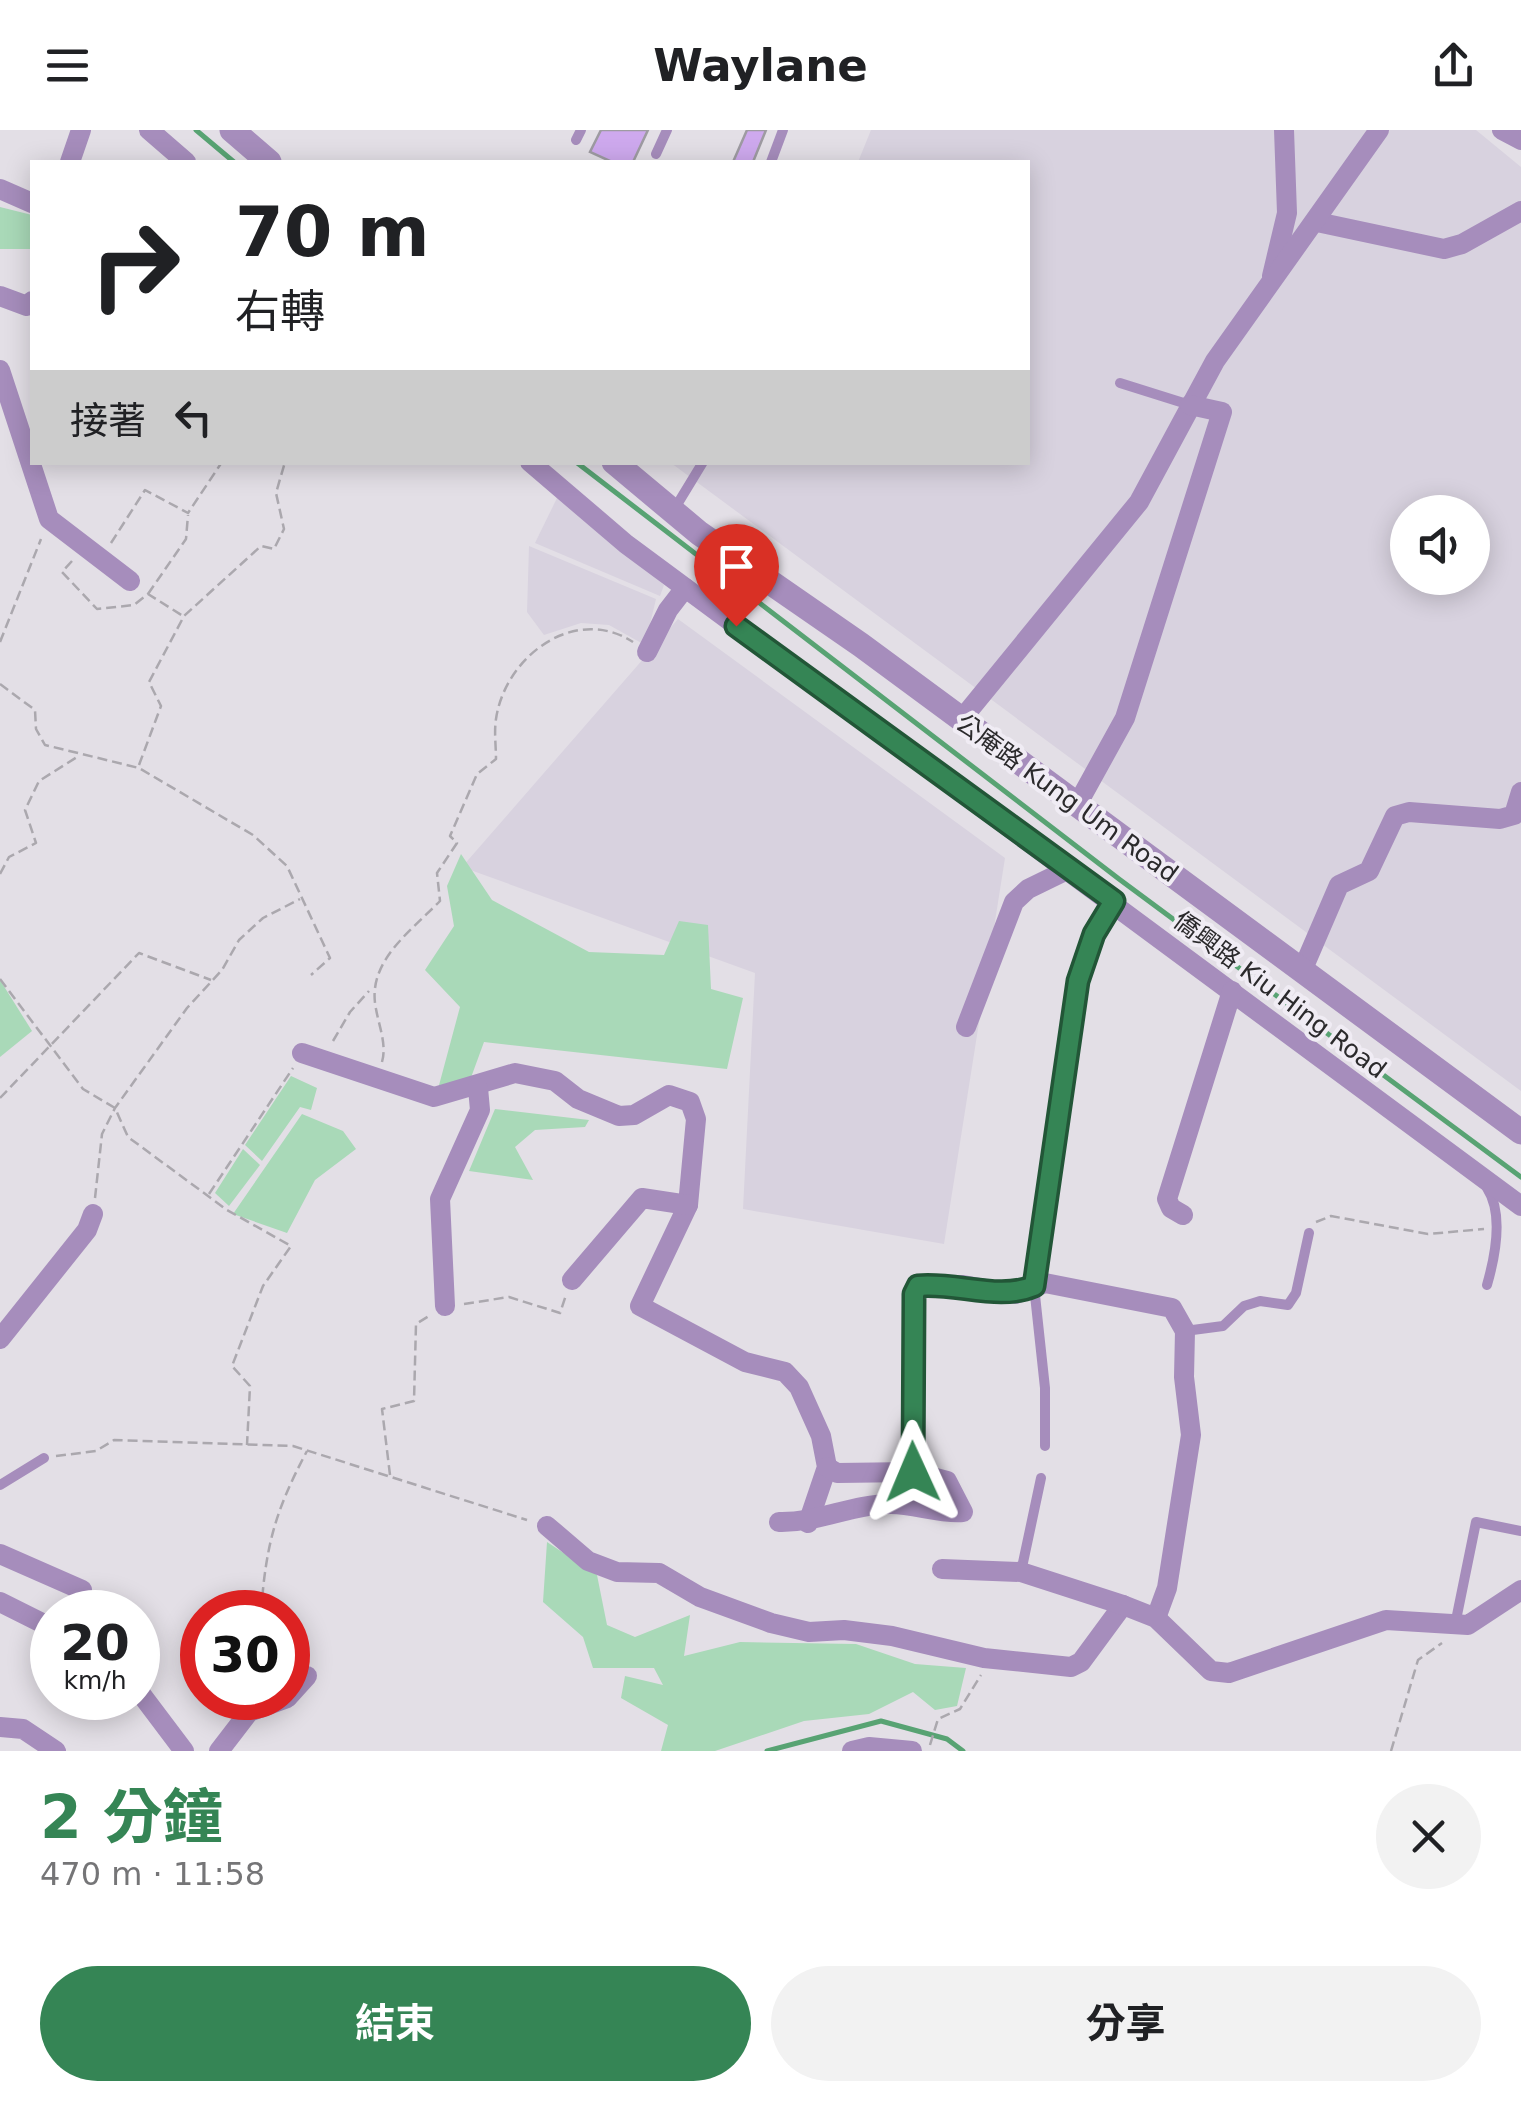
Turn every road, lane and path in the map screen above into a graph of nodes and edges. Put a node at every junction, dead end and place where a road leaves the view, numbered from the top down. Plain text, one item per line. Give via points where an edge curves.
1 (82, 130) edge
2 (149, 130) edge
3 (668, 130) edge
4 (783, 130) edge
5 (1284, 130) edge
6 (1379, 130) edge
7 (1502, 130) edge
8 (235, 131) edge
9 (1521, 140) edge
10 (656, 154) dead end
11 (71, 160) edge
12 (184, 160) edge
13 (267, 160) edge
14 (772, 160) edge
15 (0, 189) edge
16 (30, 202) edge
17 (1521, 211) edge
18 (1317, 222) junction
19 (1268, 289) junction
20 (0, 296) edge
21 (30, 304) edge
22 (0, 370) edge
23 (1120, 384) dead end
24 (1190, 404) junction
25 (30, 463) edge
26 (31, 465) edge
27 (220, 465) edge
28 (285, 465) edge
29 (534, 465) edge
30 (618, 465) edge
31 (701, 465) edge
32 (673, 512) junction
33 (188, 513) junction
34 (48, 519) junction
35 (91, 555) junction
36 (130, 581) dead end
37 (685, 588) junction
38 (148, 594) junction
39 (184, 616) junction
40 (0, 642) edge
41 (648, 652) joint
42 (0, 684) edge
43 (961, 720) junction
44 (78, 756) junction
45 (139, 768) junction
46 (1521, 792) edge
47 (1077, 805) junction
48 (1070, 869) junction
49 (0, 874) edge
50 (301, 898) junction
51 (1114, 901) junction
52 (1302, 971) junction
53 (311, 975) dead end
54 (0, 979) edge
55 (212, 981) junction
56 (372, 989) junction
57 (1232, 991) junction
58 (966, 1027) dead end
59 (50, 1046) junction
60 (312, 1057) junction
61 (376, 1078) junction
62 (478, 1088) junction
63 (0, 1098) edge
64 (115, 1108) junction
65 (1521, 1132) edge
66 (1478, 1174) junction
67 (208, 1196) junction
68 (688, 1205) junction
69 (1521, 1206) edge
70 (93, 1214) joint
71 (1183, 1215) dead end
72 (1495, 1228) junction
73 (1309, 1233) joint
74 (572, 1280) joint
75 (1487, 1285) dead end
76 (1034, 1286) junction
77 (446, 1306) junction
78 (1184, 1331) junction
79 (0, 1339) edge
80 (247, 1445) junction
81 (1044, 1446) dead end
82 (308, 1450) junction
83 (44, 1458) joint
84 (827, 1466) junction
85 (913, 1472) junction
86 (390, 1476) junction
87 (1041, 1478) dead end
88 (0, 1485) edge
89 (779, 1522) dead end
90 (808, 1522) junction
91 (548, 1526) joint
92 (1521, 1532) edge
93 (0, 1536) edge
94 (0, 1554) edge
95 (942, 1569) dead end
96 (1022, 1572) junction
97 (82, 1590) dead end
98 (262, 1590) edge
99 (1521, 1590) edge
100 (0, 1602) edge
101 (1122, 1604) junction
102 (30, 1617) edge
103 (1156, 1618) junction
104 (1462, 1625) junction
105 (984, 1658) junction
106 (160, 1719) edge
107 (242, 1720) edge
108 (0, 1727) edge
109 (183, 1750) edge
110 (56, 1751) edge
111 (219, 1751) edge
112 (852, 1751) edge
113 (912, 1751) edge
114 (928, 1751) edge
115 (1391, 1751) edge

1 - 11 street
2 - 12 street
3 - 10 lane
4 - 14 lane
5 - 19 street via 1286,213
6 - 18 street
7 - 9 street
8 - 13 street
15 - 16 street
17 - 18 street via 1444,249
18 - 19 street
19 - 24 street
20 - 21 street
22 - 25 street
23 - 24 lane
24 - 43 street via 1139,502
24 - 47 street via 1222,412 1125,718
26 - 34 street
27 - 33 path
28 - 39 path via 276,493 284,529 274,548 260,546
29 - 37 street, 僑興路 Kiu Hing Road
30 - 32 street, 公庵路 Kung Um Road
31 - 32 lane
32 - 43 street, 公庵路 Kung Um Road
33 - 35 path via 145,490
33 - 38 path via 186,539
34 - 35 street
34 - 40 path
35 - 36 street
35 - 38 path via 62,572 97,609 134,605
37 - 41 street
37 - 48 street, 僑興路 Kiu Hing Road
38 - 39 path
39 - 45 path via 148,682 161,706
41 - 56 path via 628,638 584,629 550,639 526,656 504,691 496,758 477,774 450,836 457,843 437,873 440,900 378,966
42 - 44 path via 35,710 45,745
43 - 47 street, 公庵路 Kung Um Road
44 - 45 path
44 - 49 path via 39,781 25,810 36,843 9,857
45 - 50 path via 253,835 287,866
46 - 52 street via 1514,815 1500,819 1395,816 1369,871 1339,885
47 - 52 street, 公庵路 Kung Um Road
48 - 51 street, 僑興路 Kiu Hing Road
48 - 58 street via 1014,902
50 - 53 path via 330,958
50 - 55 path via 239,940
51 - 57 street, 僑興路 Kiu Hing Road
51 - 76 street via 1078,981
52 - 65 street, 公庵路 Kung Um Road
54 - 59 path
55 - 59 path via 138,952
55 - 64 path
56 - 60 path
56 - 61 path via 385,1052
57 - 66 street, 僑興路 Kiu Hing Road
57 - 71 street via 1167,1199
59 - 63 path
59 - 64 path via 83,1089
60 - 61 street
60 - 67 path
61 - 62 street via 434,1097
62 - 68 street via 515,1073 536,1074 619,1116 669,1095 690,1102 696,1119
62 - 77 street via 480,1110 440,1199
64 - 67 path via 128,1137
64 - 70 path via 102,1134
66 - 69 street, 僑興路 Kiu Hing Road
66 - 72 lane via 1492,1195
67 - 80 path via 291,1246 263,1286 232,1366 250,1386
68 - 74 street via 642,1198
68 - 84 street via 640,1306 744,1362 785,1372 806,1402
70 - 79 street
72 - 73 path via 1406,1233 1332,1216 1318,1219
72 - 75 lane
73 - 78 lane via 1288,1305 1260,1301 1223,1326
74 - 77 path via 560,1313 509,1298
76 - 78 street via 1172,1308
76 - 81 lane
76 - 85 street via 1015,1294 918,1286 912,1315
77 - 86 path via 416,1324 414,1402 382,1408
78 - 103 street via 1191,1435 1167,1588
80 - 82 path
80 - 83 path via 114,1440 96,1451
82 - 86 path
82 - 98 path via 278,1506
83 - 88 lane
84 - 85 street via 837,1472
84 - 90 street
85 - 90 street via 947,1481 963,1512 890,1504
86 - 91 path
87 - 96 lane
89 - 90 street
91 - 105 street via 588,1561 617,1572 659,1573 700,1598 771,1623 892,1636
92 - 104 lane via 1476,1522
93 - 94 lane
94 - 97 street
95 - 96 street
96 - 101 street
99 - 104 street
100 - 102 street
101 - 103 street
101 - 105 street via 1070,1668
103 - 104 street via 1211,1671 1229,1672 1386,1620
104 - 115 path via 1418,1660
105 - 114 path via 972,1696 938,1719
106 - 109 street
107 - 111 street
108 - 110 street via 23,1728
112 - 113 street

